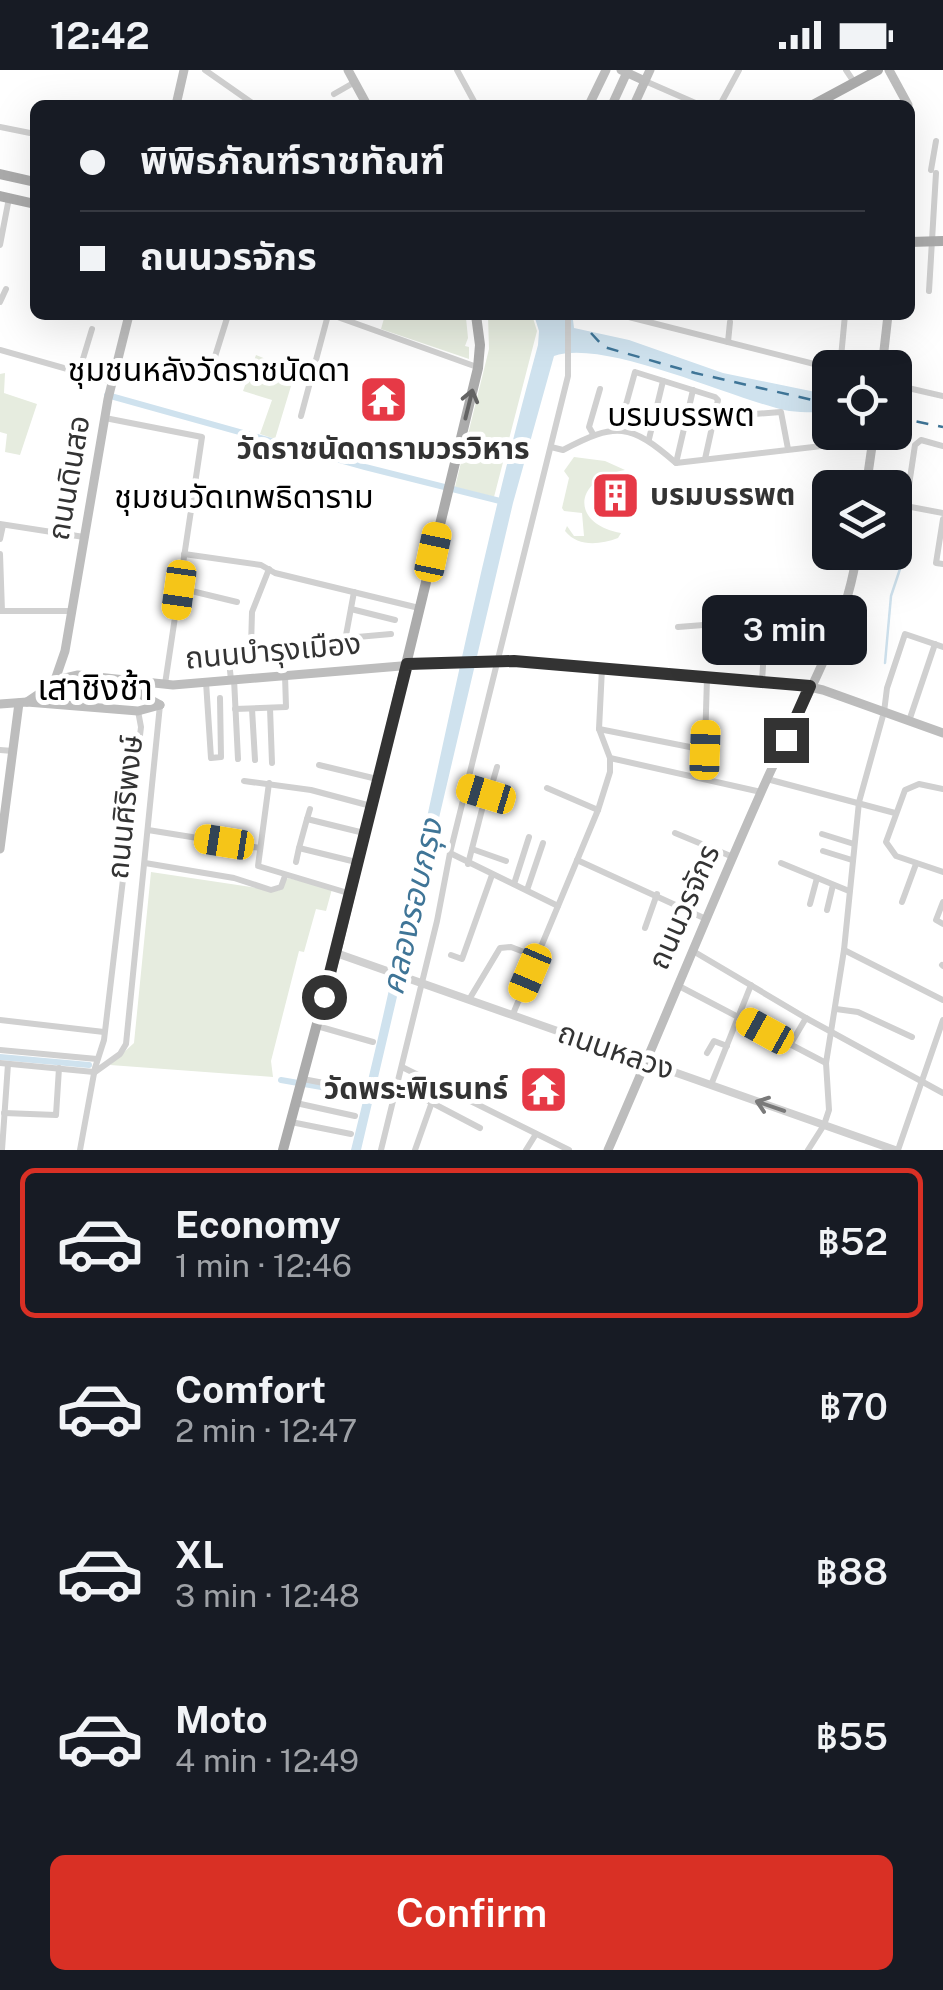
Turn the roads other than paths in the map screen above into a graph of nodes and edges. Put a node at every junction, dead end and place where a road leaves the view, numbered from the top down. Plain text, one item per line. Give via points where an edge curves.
1 (184, 70) edge
2 (206, 70) edge
3 (348, 70) edge
4 (457, 70) edge
5 (606, 70) edge
6 (650, 70) edge
7 (740, 70) edge
8 (846, 70) edge
9 (878, 70) edge
10 (889, 70) edge
11 (625, 71) edge
12 (645, 80) junction
13 (354, 82) junction
14 (854, 84) junction
15 (334, 94) dead end
16 (177, 100) edge
17 (248, 100) edge
18 (364, 100) edge
19 (473, 100) edge
20 (591, 100) edge
21 (614, 100) edge
22 (636, 100) edge
23 (689, 100) edge
24 (723, 100) edge
25 (824, 100) edge
26 (905, 100) edge
27 (0, 126) edge
28 (30, 133) edge
29 (936, 141) dead end
30 (0, 174) edge
31 (30, 181) edge
32 (5, 197) edge
33 (30, 203) edge
34 (937, 241) edge
35 (0, 246) edge
36 (6, 288) dead end
37 (929, 291) dead end
38 (0, 302) edge
39 (128, 320) edge
40 (227, 320) edge
41 (329, 320) edge
42 (344, 320) edge
43 (478, 320) edge
44 (568, 320) edge
45 (640, 320) edge
46 (660, 320) edge
47 (845, 320) edge
48 (887, 320) edge
49 (730, 322) dead end
50 (660, 325) junction
51 (92, 329) dead end
52 (728, 342) junction
53 (0, 350) edge
54 (842, 350) edge
55 (884, 350) edge
56 (214, 363) dead end
57 (812, 363) edge
58 (478, 368) junction
59 (79, 372) junction
60 (663, 381) junction
61 (600, 388) dead end
62 (692, 390) junction
63 (912, 390) edge
64 (110, 391) junction
65 (943, 396) edge
66 (302, 416) dead end
67 (714, 417) junction
68 (105, 418) junction
69 (619, 430) junction
70 (592, 434) junction
71 (649, 439) junction
72 (812, 445) edge
73 (943, 446) edge
74 (551, 447) junction
75 (788, 449) junction
76 (705, 459) junction
77 (676, 463) junction
78 (912, 470) edge
79 (912, 507) edge
80 (943, 516) edge
81 (1, 524) edge
82 (84, 538) junction
83 (0, 539) edge
84 (0, 554) edge
85 (184, 554) junction
86 (943, 564) edge
87 (269, 570) junction
88 (852, 570) edge
89 (179, 588) junction
90 (354, 592) junction
91 (237, 602) dead end
92 (420, 608) junction
93 (351, 609) junction
94 (1, 611) edge
95 (72, 611) junction
96 (841, 614) junction
97 (382, 616) junction
98 (395, 620) dead end
99 (766, 620) junction
100 (678, 627) dead end
101 (391, 634) dead end
102 (378, 635) junction
103 (346, 638) junction
104 (939, 645) edge
105 (65, 651) junction
106 (332, 651) dead end
107 (496, 661) junction
108 (407, 664) junction
109 (602, 668) junction
110 (886, 669) dead end
111 (78, 675) junction
112 (285, 675) junction
113 (708, 676) junction
114 (115, 680) junction
115 (233, 680) junction
116 (762, 681) junction
117 (206, 682) junction
118 (54, 683) junction
119 (165, 684) junction
120 (810, 686) junction
121 (887, 688) junction
122 (220, 698) dead end
123 (23, 703) junction
124 (0, 704) edge
125 (160, 705) junction
126 (75, 707) junction
127 (270, 708) junction
128 (236, 709) junction
129 (252, 709) junction
130 (119, 710) junction
131 (138, 711) junction
132 (884, 712) junction
133 (909, 721) junction
134 (599, 730) junction
135 (943, 733) edge
136 (0, 750) edge
137 (705, 750) junction
138 (13, 751) junction
139 (610, 758) junction
140 (238, 760) dead end
141 (255, 760) dead end
142 (272, 764) dead end
143 (319, 765) dead end
144 (498, 767) dead end
145 (704, 778) junction
146 (378, 780) junction
147 (767, 780) junction
148 (244, 781) dead end
149 (269, 784) junction
150 (466, 788) junction
151 (547, 788) dead end
152 (943, 789) edge
153 (762, 792) junction
154 (488, 794) junction
155 (504, 798) dead end
156 (859, 802) junction
157 (371, 806) junction
158 (3, 809) edge
159 (310, 809) dead end
160 (598, 810) junction
161 (895, 813) junction
162 (307, 818) junction
163 (148, 830) junction
164 (364, 832) junction
165 (674, 833) dead end
166 (822, 834) dead end
167 (529, 836) dead end
168 (544, 843) dead end
169 (854, 844) junction
170 (260, 848) junction
171 (300, 848) junction
172 (0, 849) edge
173 (472, 849) junction
174 (822, 851) dead end
175 (450, 853) junction
176 (733, 857) junction
177 (577, 860) junction
178 (852, 860) junction
179 (506, 861) dead end
180 (296, 862) dead end
181 (356, 862) junction
182 (145, 863) junction
183 (781, 863) dead end
184 (468, 864) junction
185 (916, 864) junction
186 (943, 872) edge
187 (492, 874) junction
188 (285, 876) junction
189 (817, 878) junction
190 (514, 884) junction
191 (833, 886) junction
192 (527, 890) junction
193 (848, 891) junction
194 (348, 893) junction
195 (657, 894) junction
196 (902, 902) dead end
197 (943, 902) edge
198 (810, 904) dead end
199 (558, 906) junction
200 (827, 910) dead end
201 (706, 919) junction
202 (939, 922) edge
203 (645, 928) dead end
204 (692, 950) junction
205 (844, 950) junction
206 (336, 953) junction
207 (451, 955) dead end
208 (537, 957) junction
209 (422, 981) junction
210 (677, 985) junction
211 (751, 985) junction
212 (470, 998) junction
213 (943, 1000) edge
214 (836, 1010) junction
215 (513, 1014) junction
216 (739, 1017) junction
217 (806, 1018) junction
218 (0, 1020) edge
219 (943, 1020) edge
220 (316, 1026) junction
221 (833, 1032) junction
222 (104, 1036) junction
223 (912, 1038) dead end
224 (372, 1042) dead end
225 (126, 1044) junction
226 (790, 1045) junction
227 (727, 1046) junction
228 (0, 1050) edge
229 (707, 1053) dead end
230 (97, 1059) junction
231 (647, 1060) junction
232 (4, 1063) edge
233 (826, 1063) junction
234 (402, 1066) junction
235 (59, 1068) junction
236 (94, 1073) junction
237 (922, 1080) junction
238 (300, 1083) junction
239 (398, 1084) junction
240 (711, 1085) junction
241 (360, 1090) dead end
242 (943, 1092) edge
243 (295, 1102) junction
244 (432, 1102) junction
245 (4, 1113) junction
246 (355, 1116) dead end
247 (290, 1122) junction
248 (824, 1126) junction
249 (480, 1128) dead end
250 (351, 1134) dead end
251 (536, 1134) junction
252 (2, 1150) edge
253 (80, 1150) edge
254 (283, 1150) edge
255 (381, 1150) edge
256 (415, 1150) edge
257 (526, 1150) edge
258 (569, 1150) edge
259 (608, 1150) edge
260 (808, 1150) edge
261 (896, 1150) edge

1 - 16 main road
2 - 17 street
3 - 13 main road
4 - 19 street
5 - 20 main road
6 - 12 main road
7 - 24 street
8 - 14 street
9 - 14 main road
10 - 26 main road
11 - 12 main road
11 - 21 main road
12 - 22 main road
12 - 23 street
13 - 15 street
13 - 18 main road
14 - 25 main road
27 - 28 street
29 - 34 street
30 - 31 main road
32 - 33 main road
32 - 35 street
34 - 37 street
36 - 38 street
39 - 64 main road, ถนนดินสอ
40 - 56 street
41 - 66 street
42 - 58 street
43 - 58 main road
44 - 74 street via 568,376
45 - 50 street
46 - 50 street
47 - 54 street
48 - 55 main road
49 - 52 street
50 - 52 street
51 - 59 street
52 - 57 street
53 - 59 street
92 -> 58 main road
59 - 64 street
60 - 62 street
60 - 69 street via 634,372
60 - 71 street
61 - 70 street
62 - 67 street via 717,398
62 - 77 street
63 - 65 street
64 - 68 main road, ถนนดินสอ
67 - 75 street via 781,412
67 - 76 street
68 - 82 main road, ถนนดินสอ
68 - 85 street, ถนนศิริพงษ์ via 201,434
69 - 70 street
69 - 71 street
70 - 74 street via 562,450
71 - 77 street
72 - 75 street
73 - 78 street via 921,440
74 - 107 street
75 - 76 street
76 - 77 street
79 - 80 street
80 - 86 street via 936,563
81 - 82 street
81 - 83 street
82 - 95 main road, ถนนดินสอ
84 - 94 street
85 - 87 street
85 - 89 street, ถนนศิริพงษ์
87 - 90 street
87 - 115 street via 252,612 251,647 230,662
88 - 96 main road, ถนนวรจักร
89 - 91 street
89 - 119 street, ถนนศิริพงษ์
90 - 92 street
90 - 93 street
92 - 108 main road
93 - 97 street
93 - 103 street
94 - 95 street
95 - 105 main road, ถนนดินสอ
96 - 99 street
96 - 120 main road, ถนนวรจักร
97 - 98 street
97 - 102 street
99 - 100 street
99 - 116 street
101 - 102 street
102 - 103 street
103 - 106 street via 343,648
104 - 121 street via 905,634
104 - 133 street
105 - 111 main road via 68,668
105 - 118 main road, ถนนดินสอ
107 - 108 main road, ถนนบำรุงเมือง
107 - 109 main road, ถนนบำรุงเมือง
107 - 150 street
108 - 112 main road, ถนนบำรุงเมือง
108 - 146 main road
109 - 113 main road, ถนนบำรุงเมือง
109 - 134 street
110 - 121 street
111 - 114 main road, ถนนบำรุงเมือง
111 - 118 main road, ถนนบำรุงเมือง
112 - 115 main road, ถนนบำรุงเมือง
112 - 127 street via 286,708
113 - 116 main road, ถนนบำรุงเมือง
113 - 137 street
114 - 119 main road, ถนนบำรุงเมือง
114 - 125 main road
114 - 130 main road via 127,694
115 - 117 main road, ถนนบำรุงเมือง
115 - 128 street
116 - 120 main road, ถนนบำรุงเมือง
117 - 119 main road, ถนนบำรุงเมือง
117 - 122 street via 211,758 222,756
118 - 123 main road, ถนนบำรุงเมือง
118 - 126 main road
119 - 125 main road, ถนนศิริพงษ์
120 - 132 main road, ถนนบำรุงเมือง
120 - 147 main road, ถนนวรจักร
121 - 132 street
123 - 124 main road, ถนนบำรุงเมือง
123 - 126 main road, ถนนบำรุงเมือง
123 - 138 main road
125 - 131 main road, ถนนบำรุงเมือง
125 - 163 street, ถนนศิริพงษ์
126 - 130 main road, ถนนบำรุงเมือง
127 - 129 street
127 - 142 street
128 - 129 street
128 - 140 street
129 - 141 street
130 - 131 main road, ถนนบำรุงเมือง
131 - 222 street
132 - 133 main road, ถนนบำรุงเมือง
132 - 156 street
133 - 135 main road, ถนนบำรุงเมือง
134 - 137 street
134 - 139 street
136 - 138 street
137 - 145 street
138 - 158 main road
139 - 145 street
139 - 160 street
143 - 146 street
144 - 154 street
145 - 153 street
146 - 157 main road
147 - 153 main road, ถนนวรจักร
147 - 156 street
148 - 149 street
149 - 157 street
149 - 170 street
150 - 154 street
150 - 175 street
151 - 160 street
152 - 161 street via 912,786
153 - 176 main road, ถนนวรจักร
154 - 155 street
154 - 173 street
156 - 161 street
156 - 169 street
157 - 164 main road
158 - 172 main road
159 - 162 street
160 - 177 street
161 - 185 street via 888,848
162 - 164 street
162 - 171 street
163 - 170 street
163 - 182 street, ถนนศิริพงษ์
164 - 181 main road
165 - 176 street
166 - 169 street
167 - 190 street
168 - 192 street
169 - 178 street
170 - 188 street via 258,866
171 - 180 street
171 - 181 street
173 - 179 street
173 - 184 street
174 - 178 street
175 - 184 street
175 - 209 street
176 - 201 main road, ถนนวรจักร
177 - 195 street
177 - 199 street
178 - 193 street
181 - 194 main road
182 - 188 street via 272,890
182 - 225 street, ถนนศิริพงษ์
183 - 189 street
184 - 187 street
185 - 186 street
185 - 196 street
187 - 190 street
187 - 207 street via 462,959
188 - 194 street
189 - 191 street
189 - 198 street
190 - 192 street
191 - 193 street
191 - 200 street
192 - 199 street
193 - 205 street
194 - 206 main road
195 - 201 street
195 - 203 street
197 - 202 street
199 - 208 street
201 - 204 main road, ถนนวรจักร
204 - 210 main road, ถนนวรจักร
204 - 211 street
205 - 213 street
205 - 214 street
206 - 209 street, ถนนหลวง
206 - 220 main road
208 - 212 street via 500,948
208 - 215 street
209 - 212 street, ถนนหลวง
209 - 234 street
210 - 216 street
210 - 231 main road, ถนนวรจักร
211 - 216 street
211 - 217 street
212 - 215 street, ถนนหลวง
214 - 221 street
214 - 223 street via 858,1012
215 - 231 street, ถนนหลวง
216 - 226 street
216 - 227 street
217 - 221 street
217 - 226 street
218 - 222 street
219 - 237 street
220 - 224 street
220 - 238 main road
221 - 233 street
221 - 237 street
222 - 225 street via 112,1050
222 - 230 street
225 - 236 street
226 - 233 street
227 - 229 street via 714,1042
227 - 240 street
228 - 230 street
230 - 236 street
231 - 240 street, ถนนหลวง
231 - 259 main road, ถนนวรจักร
232 - 235 street
232 - 245 street
233 - 248 street
234 - 239 street
234 - 251 street
235 - 236 street
235 - 245 street via 55,1116
236 - 253 street
237 - 242 street
237 - 261 street
238 - 241 street
238 - 243 main road
239 - 244 street
239 - 255 street
248 -> 240 street, ถนนหลวง
243 - 246 street
243 - 247 main road
244 - 249 street
244 - 256 street
245 - 252 street
247 - 250 street
247 - 254 main road
248 - 260 street
248 - 261 street, ถนนหลวง
251 - 257 street
251 - 258 street

